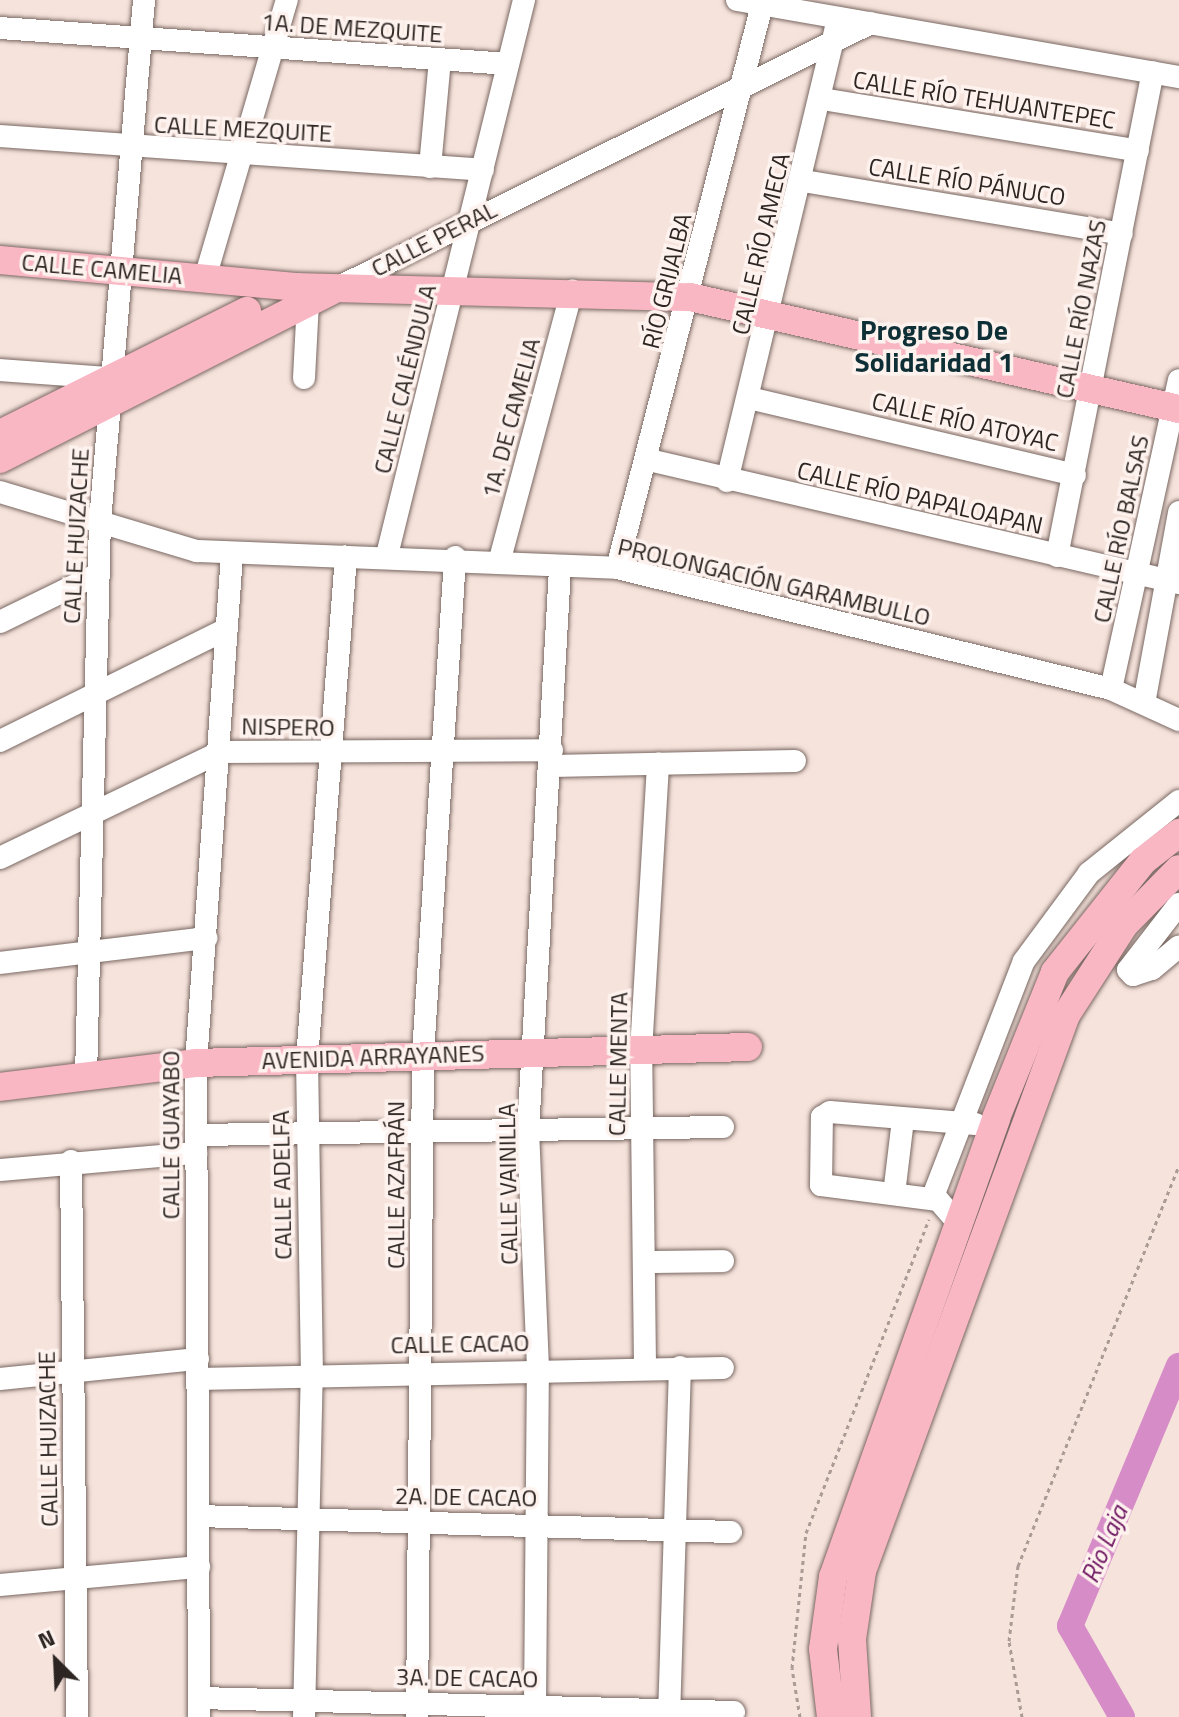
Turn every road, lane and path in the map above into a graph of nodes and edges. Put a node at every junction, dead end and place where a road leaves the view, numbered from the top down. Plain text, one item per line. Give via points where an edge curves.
1 (144, 0) edge
2 (287, 0) edge
3 (524, 0) edge
4 (737, 0) edge
5 (762, 5) junction
6 (0, 28) edge
7 (837, 29) junction
8 (141, 41) junction
9 (273, 49) junction
10 (440, 60) junction
11 (508, 64) junction
12 (1153, 72) junction
13 (1179, 77) edge
14 (742, 87) junction
15 (822, 99) junction
16 (0, 136) edge
17 (131, 148) junction
18 (1138, 151) junction
19 (245, 155) junction
20 (430, 167) junction
21 (483, 170) junction
22 (803, 181) junction
23 (467, 222) junction
24 (1122, 234) junction
25 (0, 260) edge
26 (121, 271) junction
27 (205, 278) junction
28 (343, 285) junction
29 (457, 286) junction
30 (572, 290) junction
31 (303, 294) junction
32 (690, 297) junction
33 (772, 316) junction
34 (0, 370) edge
35 (304, 378) dead end
36 (1179, 380) edge
37 (111, 389) junction
38 (1092, 389) junction
39 (749, 398) junction
40 (1176, 408) edge
41 (0, 434) edge
42 (0, 459) edge
43 (649, 460) junction
44 (1075, 475) junction
45 (727, 481) junction
46 (0, 492) edge
47 (1179, 512) edge
48 (100, 521) junction
49 (232, 554) junction
50 (387, 555) junction
51 (1057, 556) junction
52 (346, 557) junction
53 (455, 557) junction
54 (500, 559) junction
55 (560, 568) junction
56 (617, 568) junction
57 (98, 574) junction
58 (1141, 575) junction
59 (1174, 582) edge
60 (0, 622) edge
61 (227, 629) junction
62 (1111, 689) junction
63 (95, 695) junction
64 (1145, 698) junction
65 (1179, 720) edge
66 (0, 741) edge
67 (220, 752) junction
68 (334, 754) junction
69 (439, 755) junction
70 (552, 758) junction
71 (795, 761) dead end
72 (658, 764) junction
73 (1179, 801) edge
74 (92, 813) junction
75 (1179, 833) edge
76 (0, 858) edge
77 (1179, 869) edge
78 (1179, 904) edge
79 (206, 938) junction
80 (1179, 946) edge
81 (89, 953) junction
82 (0, 963) edge
83 (748, 1047) dead end
84 (641, 1051) junction
85 (537, 1052) junction
86 (423, 1054) junction
87 (307, 1059) junction
88 (196, 1063) junction
89 (86, 1077) junction
90 (0, 1087) edge
91 (996, 1118) junction
92 (903, 1120) junction
93 (962, 1126) junction
94 (723, 1127) dead end
95 (642, 1128) junction
96 (528, 1132) junction
97 (422, 1137) junction
98 (306, 1138) junction
99 (196, 1144) junction
100 (71, 1161) junction
101 (1179, 1166) edge
102 (0, 1170) edge
103 (894, 1194) junction
104 (932, 1199) junction
105 (959, 1224) junction
106 (723, 1261) dead end
107 (644, 1262) junction
108 (645, 1365) junction
109 (680, 1367) junction
110 (423, 1368) junction
111 (538, 1368) junction
112 (723, 1368) dead end
113 (198, 1369) junction
114 (73, 1371) junction
115 (312, 1376) junction
116 (0, 1379) edge
117 (198, 1516) junction
118 (307, 1520) junction
119 (421, 1521) junction
120 (540, 1525) junction
121 (675, 1526) junction
122 (731, 1532) dead end
123 (199, 1567) junction
124 (75, 1577) junction
125 (0, 1585) edge
126 (535, 1705) junction
127 (199, 1708) edge
128 (304, 1709) edge
129 (417, 1710) edge
130 (669, 1712) edge
131 (734, 1712) dead end
132 (77, 1717) edge
133 (831, 1717) edge
134 (857, 1717) edge
135 (1022, 1717) edge

1 - 8 street, CALLE HUIZACHE
2 - 9 street
3 - 11 street, CALLE CALÉNDULA
4 - 5 street
5 - 7 street
5 - 14 street, RÍO GRIJALBA
6 - 8 street, 1A. DE MEZQUITE
7 - 12 street, CALLE PERAL via 871,23
7 - 14 street, CALLE PERAL
7 - 15 street, CALLE RÍO AMECA
8 - 9 street, 1A. DE MEZQUITE
8 - 17 street, CALLE HUIZACHE
9 - 10 street, 1A. DE MEZQUITE
9 - 19 street
10 - 11 street, 1A. DE MEZQUITE
10 - 20 street
11 - 21 street, CALLE CALÉNDULA
12 - 13 street
12 - 18 street, CALLE RÍO NAZAS
14 - 23 street, CALLE PERAL
14 - 32 street, RÍO GRIJALBA
15 - 18 street, CALLE RÍO TEHUANTEPEC
15 - 22 street, CALLE RÍO AMECA
16 - 17 street, CALLE MEZQUITE
17 - 19 street, CALLE MEZQUITE
17 - 26 street, CALLE HUIZACHE
18 - 24 street, CALLE RÍO NAZAS
19 - 20 street, CALLE MEZQUITE
19 - 27 street
20 - 21 street, CALLE MEZQUITE
21 - 23 street, CALLE CALÉNDULA
22 - 24 street, CALLE RÍO PÁNUCO
22 - 33 street, CALLE RÍO AMECA
23 - 28 street, CALLE PERAL
23 - 29 street, CALLE CALÉNDULA
24 - 38 street, CALLE RÍO NAZAS
25 - 26 main road, CALLE CAMELIA
26 - 27 main road, CALLE CAMELIA
26 - 37 street, CALLE HUIZACHE
27 - 31 main road, CALLE CAMELIA
28 - 29 main road
28 - 31 main road, CALLE PERAL
29 - 30 main road
29 - 50 street, CALLE CALÉNDULA
30 - 32 main road
30 - 54 street, 1A. DE CAMELIA
31 - 35 street
31 - 37 main road, CALLE PERAL
32 - 33 main road
32 - 43 street, RÍO GRIJALBA
33 - 38 main road
33 - 39 street, CALLE RÍO AMECA
34 - 37 street
36 - 40 street, CALLE RÍO BALSAS
37 - 41 main road, CALLE PERAL
37 - 42 main road, CALLE PERAL
37 - 48 street, CALLE HUIZACHE
38 - 40 main road
38 - 44 street, CALLE RÍO NAZAS
39 - 44 street, CALLE RÍO ATOYAC
39 - 45 street, CALLE RÍO AMECA
40 - 58 street, CALLE RÍO BALSAS
43 - 45 street, CALLE RÍO PAPALOAPAN
43 - 56 street, RÍO GRIJALBA
44 - 51 street, CALLE RÍO NAZAS
45 - 51 street, CALLE RÍO PAPALOAPAN
46 - 48 street, PROLONGACIÓN GARAMBULLO
47 - 59 street
48 - 49 street, PROLONGACIÓN GARAMBULLO
48 - 57 street, CALLE HUIZACHE
49 - 52 street, PROLONGACIÓN GARAMBULLO
49 - 61 street, CALLE GUAYABO
50 - 52 street, PROLONGACIÓN GARAMBULLO
50 - 53 street, PROLONGACIÓN GARAMBULLO
51 - 58 street, CALLE RÍO PAPALOAPAN
52 - 68 street, CALLE ADELFA
53 - 54 street, PROLONGACIÓN GARAMBULLO
53 - 69 street, CALLE AZAFRÁN
54 - 55 street, PROLONGACIÓN GARAMBULLO
55 - 56 street, PROLONGACIÓN GARAMBULLO
55 - 70 street, CALLE VAINILLA
56 - 62 street, PROLONGACIÓN GARAMBULLO
57 - 60 street
57 - 63 street, CALLE HUIZACHE
58 - 59 street, CALLE RÍO PAPALOAPAN
58 - 62 street, CALLE RÍO BALSAS
59 - 64 street
61 - 63 street
61 - 67 street, CALLE GUAYABO
62 - 64 street, PROLONGACIÓN GARAMBULLO
63 - 66 street
63 - 74 street, CALLE HUIZACHE
64 - 65 street, PROLONGACIÓN GARAMBULLO
67 - 68 street, NISPERO
67 - 74 street, NISPERO
67 - 79 street, CALLE GUAYABO
68 - 69 street, NISPERO
68 - 87 street, CALLE ADELFA
69 - 70 street, NISPERO
69 - 86 street, CALLE AZAFRÁN
70 - 72 street, NISPERO
70 - 85 street, CALLE VAINILLA
71 - 72 street, NISPERO
72 - 84 street, CALLE MENTA
73 - 93 street via 1089,873 1024,961
74 - 76 street, NISPERO
74 - 81 street, CALLE HUIZACHE
75 - 91 main road via 1143,861 1055,972
77 - 134 main road via 1124,925 1066,1015 862,1571 852,1639
78 - 80 street via 1128,970 1152,969
79 - 81 street
79 - 88 street, CALLE GUAYABO
81 - 82 street
81 - 89 street, CALLE HUIZACHE
83 - 84 main road, AVENIDA ARRAYANES
84 - 85 main road, AVENIDA ARRAYANES
84 - 95 street, CALLE MENTA
85 - 86 main road, AVENIDA ARRAYANES
85 - 96 street, CALLE VAINILLA
86 - 87 main road, AVENIDA ARRAYANES
86 - 97 street, CALLE AZAFRÁN
87 - 88 main road, AVENIDA ARRAYANES
87 - 98 street, CALLE ADELFA
88 - 89 main road, AVENIDA ARRAYANES
88 - 99 street, CALLE GUAYABO
89 - 90 main road, AVENIDA ARRAYANES
91 - 93 street
91 - 105 main road
92 - 93 street
92 - 103 street
92 - 103 street via 830,1112 822,1117 821,1185
93 - 104 street
94 - 95 street
95 - 96 street
95 - 107 street, CALLE MENTA
96 - 97 street
96 - 111 street, CALLE VAINILLA
97 - 98 street
97 - 110 street, CALLE AZAFRÁN
98 - 99 street
98 - 115 street, CALLE ADELFA
99 - 100 street
99 - 113 street, CALLE GUAYABO
100 - 102 street
100 - 114 street, CALLE HUIZACHE
101 - 135 path via 1018,1566 1009,1641
103 - 104 street
104 - 105 street
105 - 133 main road via 833,1577 823,1649
106 - 107 street
107 - 108 street, CALLE MENTA
108 - 109 street, CALLE CACAO
108 - 111 street, CALLE CACAO
109 - 112 street, CALLE CACAO
109 - 121 street
110 - 111 street, CALLE CACAO
110 - 115 street, CALLE CACAO
110 - 119 street, CALLE AZAFRÁN
111 - 120 street, CALLE VAINILLA
113 - 114 street, CALLE CACAO
113 - 115 street, CALLE CACAO
113 - 117 street, CALLE GUAYABO
114 - 116 street, CALLE CACAO
114 - 124 street, CALLE HUIZACHE
115 - 118 street, CALLE ADELFA
117 - 118 street, 2A. DE CACAO
117 - 123 street, CALLE GUAYABO
118 - 119 street, 2A. DE CACAO
118 - 128 street, CALLE ADELFA
119 - 120 street, 2A. DE CACAO
119 - 129 street, CALLE AZAFRÁN
120 - 121 street, 2A. DE CACAO
120 - 126 street, CALLE VAINILLA
121 - 122 street, 2A. DE CACAO
121 - 130 street
123 - 124 street
123 - 127 street, CALLE GUAYABO
124 - 125 street
124 - 132 street, CALLE HUIZACHE
126 - 129 street, 3A. DE CACAO
126 - 130 street, 3A. DE CACAO
127 - 128 street, 3A. DE CACAO
128 - 129 street, 3A. DE CACAO
130 - 131 street, 3A. DE CACAO

